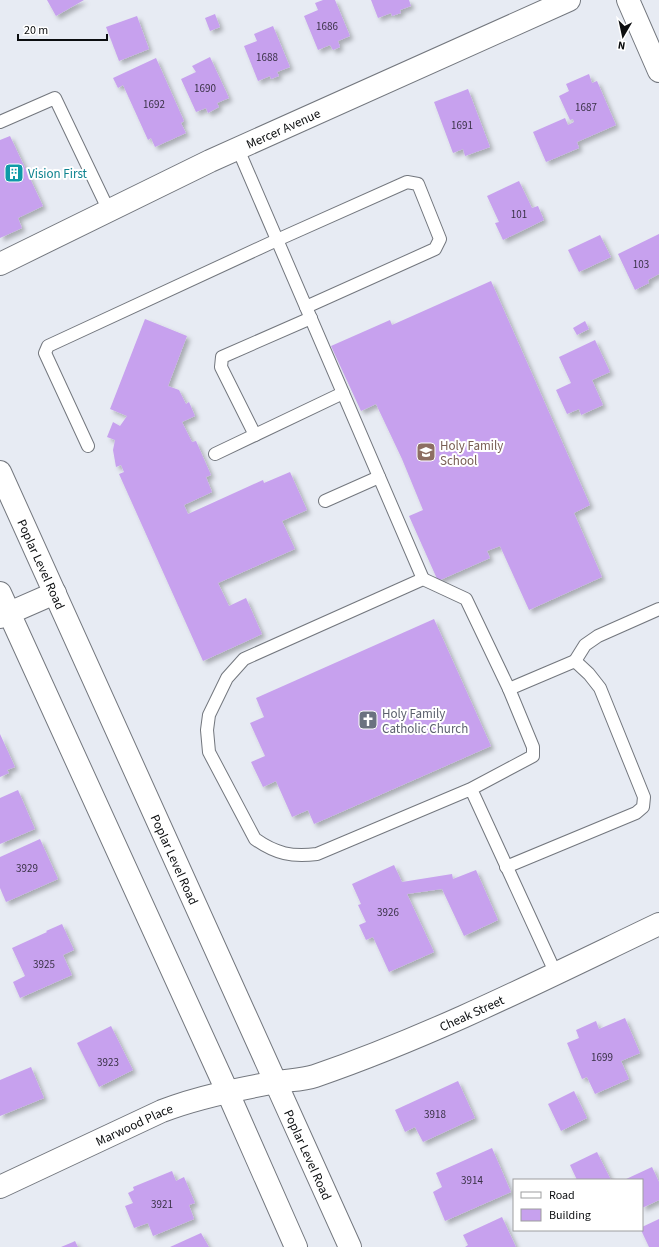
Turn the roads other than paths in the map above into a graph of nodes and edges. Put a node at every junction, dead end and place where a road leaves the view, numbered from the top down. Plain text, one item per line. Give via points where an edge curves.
1 (569, 0) edge
2 (628, 0) edge
3 (659, 71) edge
4 (0, 122) edge
5 (238, 149) junction
6 (109, 211) junction
7 (277, 240) junction
8 (0, 264) edge
9 (306, 307) junction
10 (311, 318) junction
11 (343, 393) junction
12 (254, 435) junction
13 (88, 446) dead end
14 (215, 454) dead end
15 (0, 472) edge
16 (379, 477) junction
17 (325, 501) dead end
18 (423, 579) junction
19 (0, 593) edge
20 (54, 593) junction
21 (659, 609) edge
22 (5, 615) edge
23 (575, 661) junction
24 (509, 689) junction
25 (471, 789) junction
26 (506, 867) junction
27 (659, 924) edge
28 (556, 974) junction
29 (276, 1083) junction
30 (228, 1093) junction
31 (0, 1187) edge
32 (296, 1247) edge
33 (350, 1247) edge

1 - 5 main road, Mercer Avenue
2 - 3 main road
4 - 6 lane via 55,98
5 - 6 main road, Mercer Avenue
5 - 7 lane
6 - 8 main road, Mercer Avenue
7 - 9 lane
7 - 9 lane via 407,182 418,184 440,239 435,249
7 - 13 lane via 48,346 45,353
9 - 10 lane
10 - 11 lane
10 - 12 lane via 222,357 221,367
11 - 12 lane
11 - 16 lane
12 - 14 lane
15 - 20 main road, Poplar Level Road
16 - 17 lane
16 - 18 lane
18 - 24 lane via 466,599
18 - 25 lane via 244,659 228,678 209,715 209,752 255,839 280,853 300,856 317,854
19 - 22 main road
20 - 22 main road
20 - 29 main road, Poplar Level Road
21 - 23 lane via 598,636 585,645
22 - 30 main road
23 - 24 lane
23 - 26 lane via 600,688 644,797 643,807 636,813
24 - 25 lane via 533,747 533,756
25 - 26 lane
26 - 28 lane
27 - 28 main road, Cheak Street
28 - 29 main road, Cheak Street via 398,1045 313,1077
29 - 30 main road, Marwood Place
29 - 33 main road, Poplar Level Road
30 - 31 main road, Marwood Place via 162,1111
30 - 32 main road

